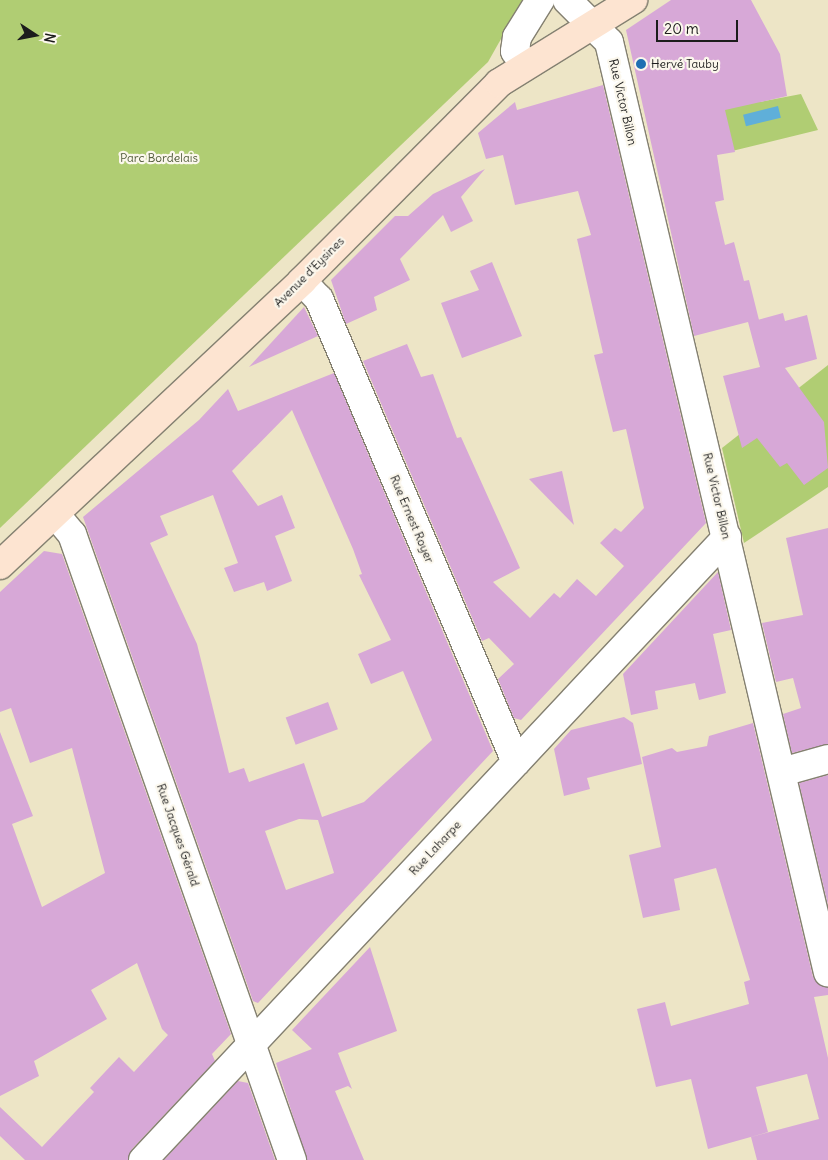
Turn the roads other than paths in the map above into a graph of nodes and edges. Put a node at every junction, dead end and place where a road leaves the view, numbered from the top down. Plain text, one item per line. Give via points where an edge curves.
1 (540, 0) edge
2 (567, 0) edge
3 (633, 0) edge
4 (591, 26) junction
5 (525, 65) junction
6 (302, 281) junction
7 (55, 514) junction
8 (727, 537) junction
9 (0, 565) edge
10 (828, 759) edge
11 (516, 762) junction
12 (782, 772) junction
13 (828, 973) edge
14 (251, 1044) junction
15 (143, 1160) edge
16 (292, 1160) edge

1 - 5 street via 517,37 515,51
2 - 4 street, Rue Victor Billon
3 - 4 street, Avenue d'Eysines
4 - 5 street, Avenue d'Eysines
4 - 8 street, Rue Victor Billon via 609,42
5 - 6 street, Avenue d'Eysines via 478,103
6 - 7 street, Avenue d'Eysines
6 - 11 street, Rue Ernest Royer via 319,299
7 - 9 street, Avenue d'Eysines
7 - 14 street, Rue Jacques Gérald via 72,534
8 - 11 street, Rue Laharpe
8 - 12 street, Rue Victor Billon
10 - 12 street
11 - 14 street, Rue Laharpe
12 - 13 street, Rue Victor Billon
14 - 15 street, Rue Laharpe
14 - 16 street, Rue Jacques Gérald

